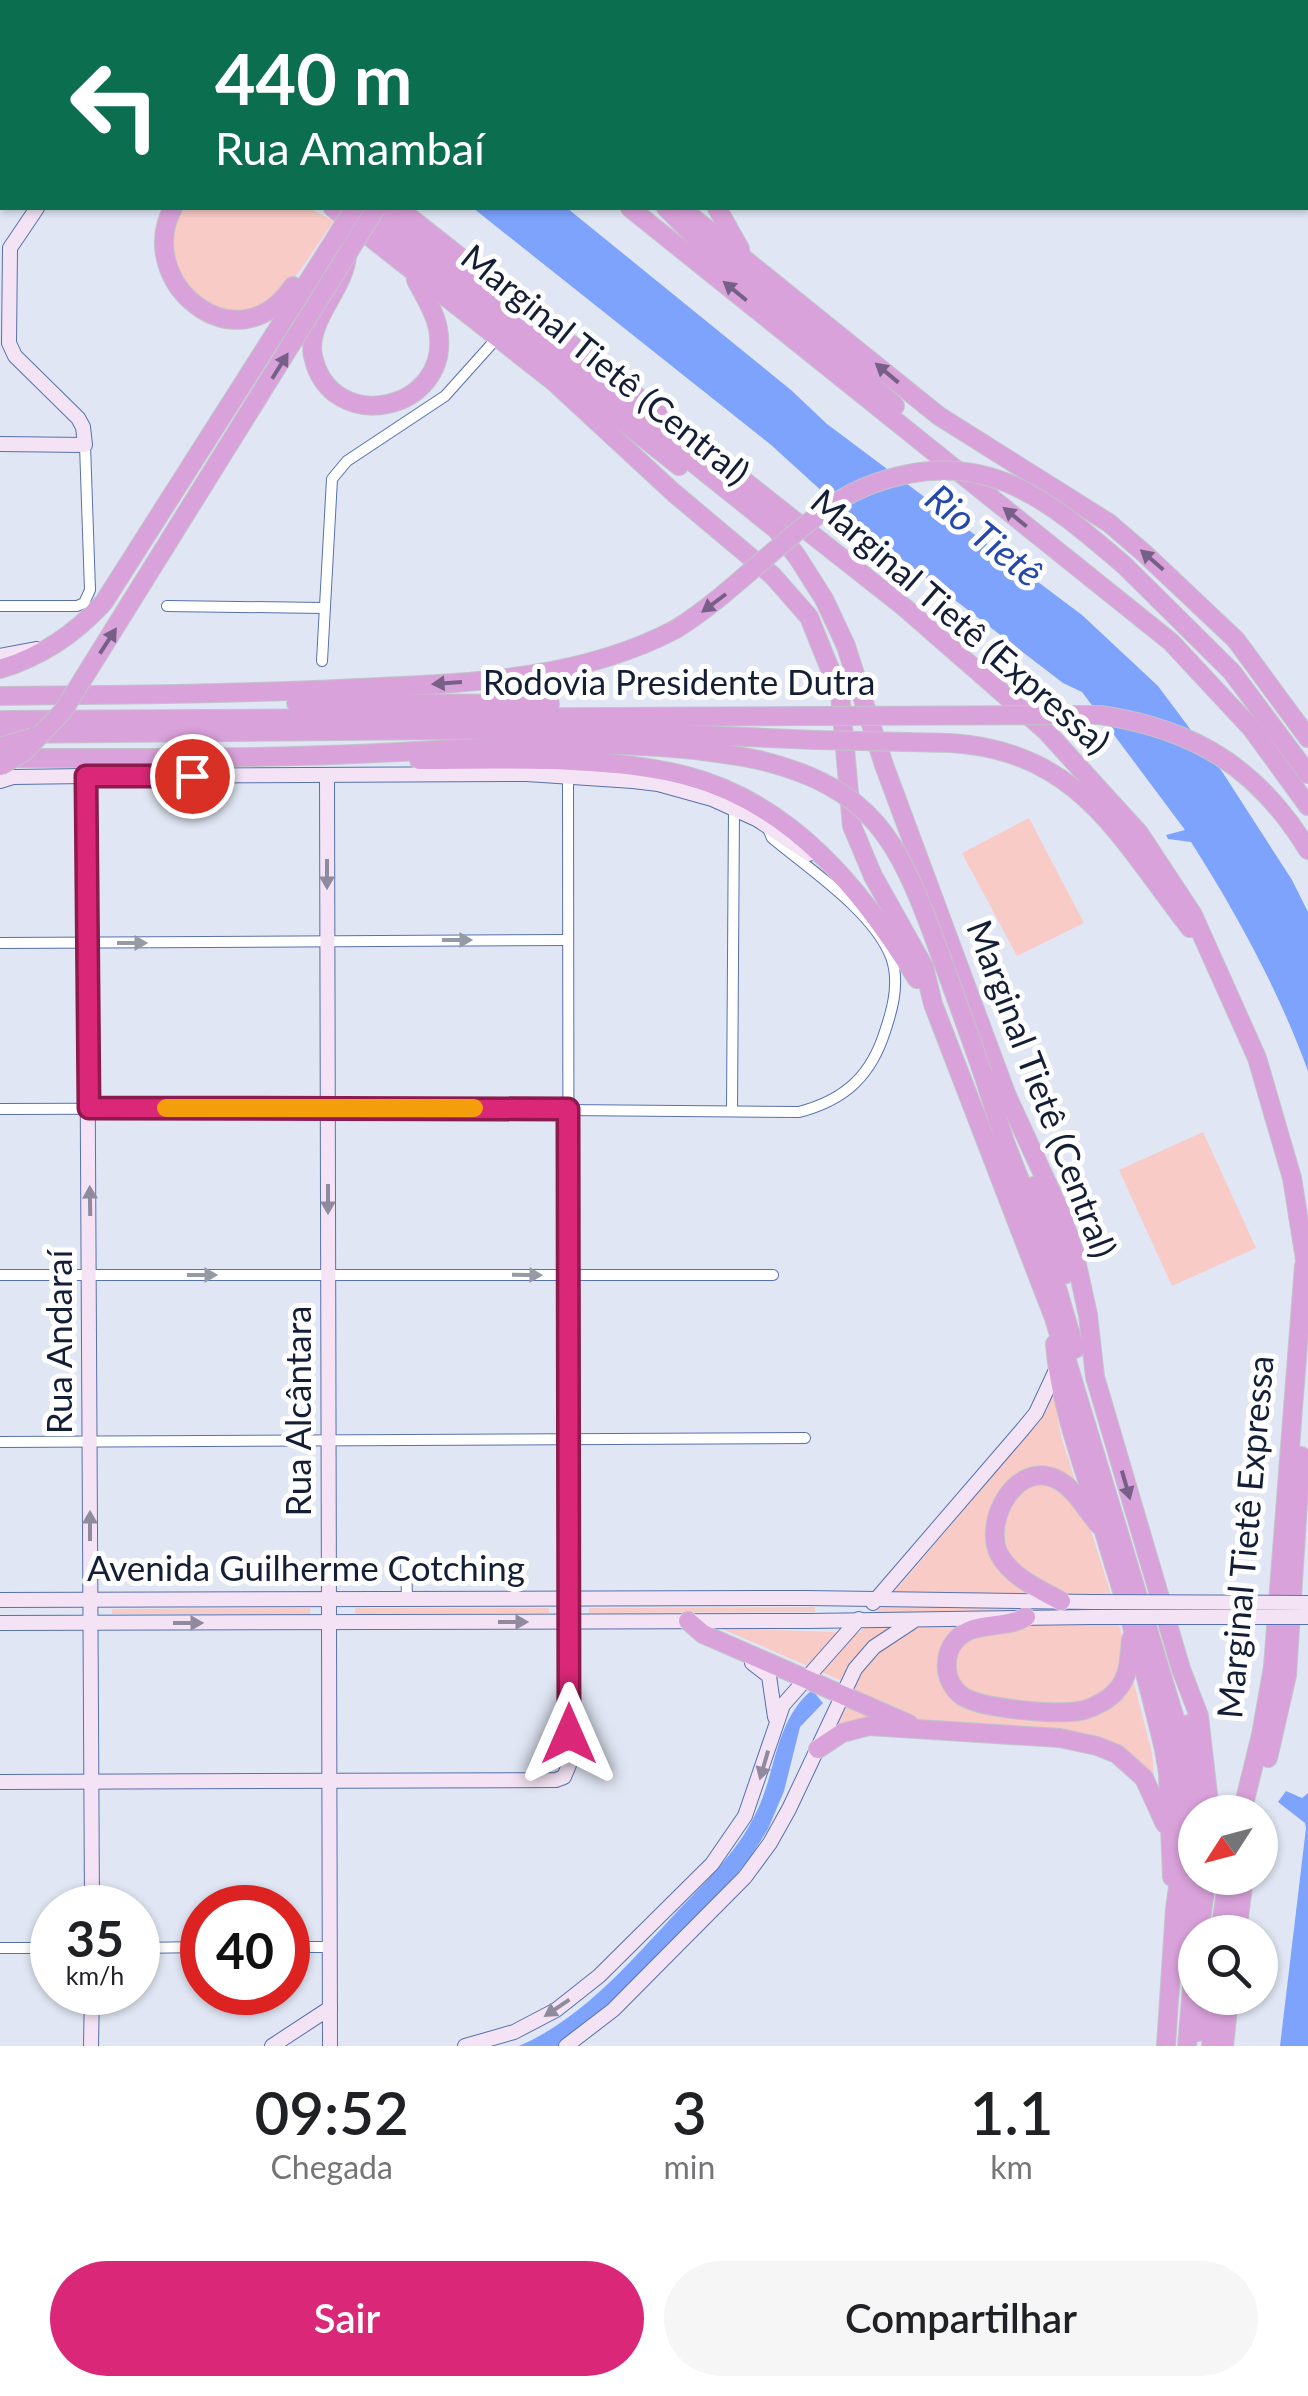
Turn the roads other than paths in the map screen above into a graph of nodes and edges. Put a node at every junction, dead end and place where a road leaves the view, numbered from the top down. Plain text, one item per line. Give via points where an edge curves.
1 (35, 210) edge
2 (172, 210) edge
3 (336, 210) edge
4 (353, 210) edge
5 (356, 210) edge
6 (374, 210) edge
7 (378, 210) edge
8 (401, 210) edge
9 (633, 210) edge
10 (645, 210) edge
11 (668, 210) edge
12 (683, 210) edge
13 (718, 210) edge
14 (673, 242) junction
15 (5, 245) edge
16 (337, 247) junction
17 (748, 262) junction
18 (411, 271) junction
19 (497, 338) junction
20 (560, 373) junction
21 (922, 442) junction
22 (0, 444) edge
23 (84, 445) junction
24 (715, 528) junction
25 (772, 534) junction
26 (1163, 602) junction
27 (0, 606) edge
28 (167, 606) dead end
29 (324, 608) junction
30 (1146, 621) junction
31 (56, 644) junction
32 (0, 656) edge
33 (322, 661) dead end
34 (0, 669) edge
35 (0, 696) edge
36 (44, 696) junction
37 (690, 715) junction
38 (0, 720) edge
39 (48, 728) junction
40 (0, 734) edge
41 (1308, 738) edge
42 (0, 747) edge
43 (379, 753) junction
44 (1308, 755) edge
45 (0, 758) edge
46 (0, 766) edge
47 (1308, 774) edge
48 (568, 775) junction
49 (86, 776) junction
50 (327, 777) junction
51 (0, 781) edge
52 (1308, 790) edge
53 (1308, 806) edge
54 (734, 809) junction
55 (766, 825) junction
56 (1308, 850) edge
57 (870, 907) junction
58 (568, 940) junction
59 (328, 941) junction
60 (0, 943) edge
61 (88, 943) junction
62 (1208, 946) junction
63 (933, 1004) junction
64 (986, 1080) junction
65 (89, 1108) junction
66 (328, 1108) junction
67 (0, 1109) edge
68 (568, 1109) junction
69 (732, 1109) junction
70 (1306, 1272) edge
71 (329, 1274) junction
72 (0, 1275) edge
73 (90, 1275) junction
74 (773, 1275) dead end
75 (568, 1276) junction
76 (1052, 1313) junction
77 (1308, 1356) edge
78 (1057, 1368) junction
79 (1094, 1377) junction
80 (804, 1438) dead end
81 (329, 1441) junction
82 (570, 1441) junction
83 (0, 1442) edge
84 (90, 1442) junction
85 (1110, 1495) junction
86 (1104, 1532) junction
87 (405, 1560) dead end
88 (570, 1599) junction
89 (877, 1599) junction
90 (0, 1600) edge
91 (91, 1600) junction
92 (330, 1600) junction
93 (407, 1600) junction
94 (1061, 1601) junction
95 (1308, 1603) edge
96 (1092, 1610) junction
97 (1026, 1617) junction
98 (1308, 1617) edge
99 (858, 1620) junction
100 (917, 1620) junction
101 (688, 1621) junction
102 (330, 1622) junction
103 (569, 1622) junction
104 (0, 1623) edge
105 (91, 1623) junction
106 (1132, 1634) junction
107 (747, 1653) junction
108 (1181, 1669) junction
109 (805, 1678) junction
110 (843, 1695) junction
111 (775, 1720) junction
112 (918, 1728) junction
113 (818, 1749) junction
114 (330, 1780) junction
115 (91, 1781) junction
116 (0, 1782) edge
117 (1196, 1795) edge
118 (1208, 1795) edge
119 (1246, 1795) edge
120 (1259, 1795) edge
121 (1170, 1839) junction
122 (92, 1885) edge
123 (1191, 1895) edge
124 (1175, 1910) junction
125 (310, 1946) edge
126 (330, 1946) junction
127 (0, 1948) edge
128 (30, 1948) edge
129 (1169, 1992) junction
130 (330, 2008) junction
131 (92, 2015) edge
132 (1190, 2015) edge
133 (1201, 2015) edge
134 (1214, 2015) edge
135 (1227, 2015) edge
136 (92, 2046) edge
137 (272, 2046) edge
138 (330, 2046) edge
139 (465, 2046) edge
140 (566, 2046) edge
141 (1166, 2046) edge
142 (1187, 2046) edge
143 (1196, 2046) edge
144 (1211, 2046) edge
145 (1224, 2046) edge

1 - 15 main road
2 - 16 highway via 164,233 171,271 193,304 222,319 272,310 316,253
3 - 18 highway
4 - 16 highway, bridge
5 - 20 highway, Marginal Tietê (Central)
6 - 16 highway, bridge
7 - 25 highway, Marginal Tietê (Central)
8 - 62 highway, Marginal Tietê (Expressa) via 904,606 1046,731 1138,833
9 - 14 highway
10 - 14 highway
11 - 21 highway via 912,422
12 - 17 highway
13 - 17 highway
21 -> 14 highway
15 - 23 main road via 11,349 78,418
16 - 18 highway via 346,273 314,334 313,355 330,388 362,406 396,403 435,367 435,316
16 - 31 highway via 119,582 88,620
39 -> 16 highway, bridge via 145,584
41 -> 17 highway via 1236,640 1144,553 939,416
18 - 19 highway
19 - 24 highway
19 - 29 street via 436,403 338,470 330,490
20 - 24 highway
20 - 25 highway, Marginal Tietê (Central)
30 -> 21 highway
22 - 23 main road
23 - 27 street via 88,598 77,606
24 - 63 highway via 773,576 818,634 840,694 852,826 924,968
25 - 79 highway, Marginal Tietê (Central) via 808,576 846,646 1000,1079 1074,1251
26 -> 36 highway, Rodovia Presidente Dutra, bridge via 1053,507 1023,490 976,471 925,471 883,479 824,510 676,629 604,660 486,681
26 - 44 highway via 1184,609 1210,634
26 - 47 highway via 1232,672
28 - 29 street
29 - 33 street
30 - 52 highway via 1168,628 1236,695
30 - 53 highway via 1228,701
31 - 32 main road
31 - 34 highway
35 - 36 highway, Rodovia Presidente Dutra
36 - 37 highway via 178,704 495,702
37 - 38 highway, Rodovia Presidente Dutra
37 - 56 highway, Rodovia Presidente Dutra, bridge via 1134,720 1187,736 1252,779
39 - 42 highway, bridge
39 - 46 highway, bridge
40 - 62 highway, Rodovia Presidente Dutra, bridge via 562,729 951,743 1007,751 1069,782
43 - 45 highway
43 - 57 highway via 402,760 574,762 686,776 777,817
43 - 64 highway, bridge via 458,746 664,748 759,760 825,781 868,813 893,843
48 - 50 main road
48 - 54 main road via 658,784
48 - 58 street
49 - 50 main road
49 - 51 main road
49 - 61 main road, Rua Andaraí
50 -> 59 main road, Rua Alcântara
54 - 55 main road
54 - 69 street
55 - 57 main road
55 - 69 street via 881,940 891,958 893,1000 874,1060 842,1095 799,1112
57 - 63 highway
59 -> 58 street
58 - 68 street
61 -> 59 street
59 - 66 main road, Rua Alcântara
60 - 61 street
61 - 65 main road, Rua Andaraí
62 - 70 highway, Marginal Tietê (Expressa) via 1279,1126
63 - 76 highway
64 - 79 highway via 1055,1233
64 - 85 highway via 1063,1301
65 - 66 street
65 - 67 street
73 -> 65 main road, Rua Andaraí
66 - 68 street
66 -> 71 main road, Rua Alcântara
68 - 69 street
68 - 75 street
70 - 119 highway, Marginal Tietê Expressa via 1272,1667
73 -> 71 street
71 -> 75 street
71 - 81 main road, Rua Alcântara
72 - 73 street
73 - 84 main road, Rua Andaraí
74 - 75 street
75 - 82 street
76 - 78 highway
76 - 85 highway
77 - 120 highway via 1290,1636
78 - 86 highway
78 - 89 main road via 1036,1413
79 -> 108 highway, Marginal Tietê (Central)
80 - 82 street
81 - 82 street
81 - 84 street
81 - 92 main road, Rua Alcântara
82 - 88 street
83 - 84 street
91 -> 84 main road, Rua Andaraí
85 - 124 highway via 1175,1718 1185,1803
86 - 94 highway via 1061,1481 1048,1476 1026,1479 1004,1502 995,1538 1000,1556
86 - 106 highway
87 - 93 street
88 - 89 main road, Avenida Guilherme Cotching
88 - 93 main road, Avenida Guilherme Cotching
88 - 103 main road
89 - 94 main road, Avenida Guilherme Cotching
89 - 99 main road
90 - 91 main road, Avenida Guilherme Cotching
91 - 92 main road, Avenida Guilherme Cotching
91 - 105 main road, Rua Andaraí
92 - 93 main road, Avenida Guilherme Cotching
92 - 102 main road, Rua Alcântara
94 - 96 main road, Avenida Guilherme Cotching
95 - 96 main road, bridge
96 - 97 main road, Avenida Guilherme Cotching
96 - 98 main road, bridge
97 - 100 main road, Avenida Guilherme Cotching
97 - 106 highway via 973,1629 954,1642 946,1666 953,1688 990,1705 1084,1710 1123,1682
99 - 100 main road, Avenida Guilherme Cotching
99 - 101 main road, Avenida Guilherme Cotching
99 - 109 main road
100 - 110 main road via 874,1646
101 - 103 main road, Avenida Guilherme Cotching
101 - 107 highway
102 -> 103 main road, Avenida Guilherme Cotching
105 -> 102 main road, Avenida Guilherme Cotching
102 - 114 main road, Rua Alcântara
103 - 114 main road via 564,1777
104 - 105 main road, Avenida Guilherme Cotching
105 - 115 main road, Rua Andaraí
106 - 121 highway via 1166,1761
107 - 109 highway
107 - 111 main road via 770,1676
108 - 117 highway
108 - 118 highway, Marginal Tietê (Central) via 1199,1716
109 - 110 highway
109 - 111 main road
110 - 112 highway
110 - 113 main road
111 -> 139 main road via 745,1816 712,1864 556,2010 498,2039
112 - 113 highway via 859,1728
112 - 121 highway via 1060,1738 1117,1754 1144,1778
113 - 140 main road via 745,1877 613,2010
114 - 115 main road
114 - 126 main road, Rua Alcântara
115 - 116 main road
115 - 122 main road, Rua Andaraí
121 - 124 highway
123 - 129 highway via 1182,1968
124 - 129 highway
125 - 126 street
126 - 130 main road, Rua Alcântara
127 - 128 street
129 - 141 highway
130 - 137 main road
130 - 138 main road, Rua Alcântara
131 - 136 main road
132 - 142 highway
133 - 143 highway
134 - 144 highway
135 - 145 highway

